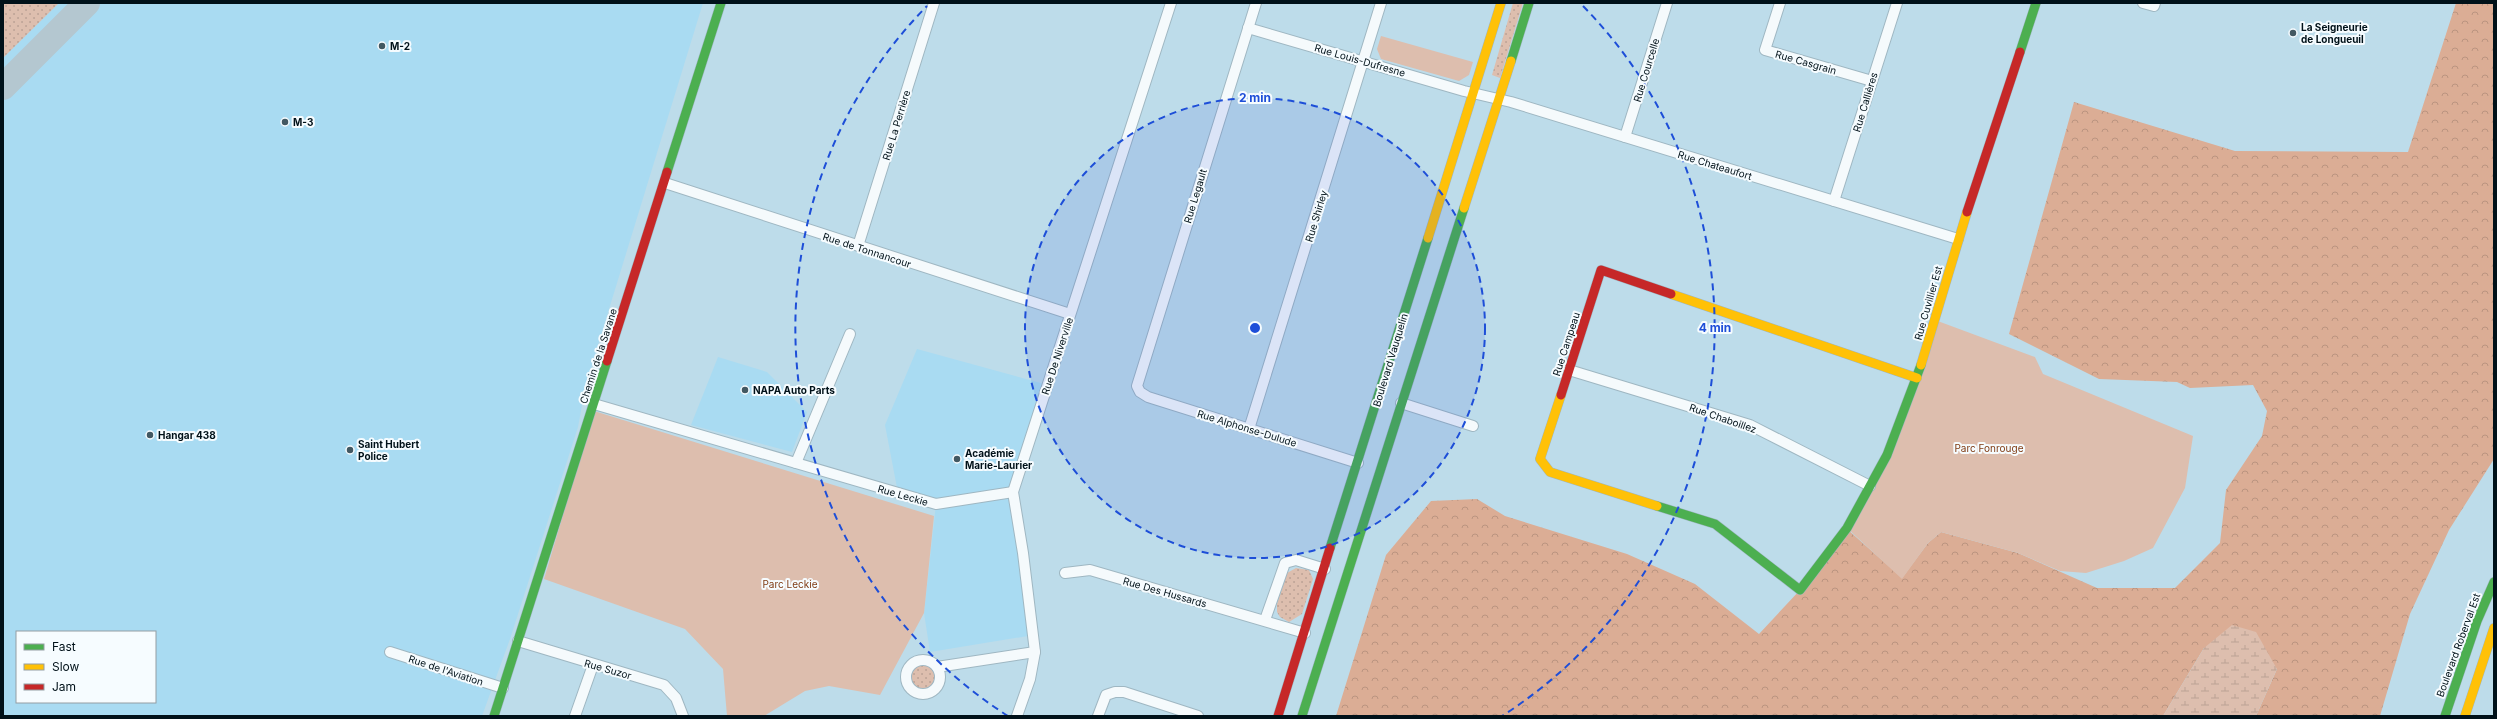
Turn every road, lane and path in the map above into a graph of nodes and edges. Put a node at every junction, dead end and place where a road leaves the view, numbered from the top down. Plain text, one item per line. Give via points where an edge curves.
1 (721, 3) edge
2 (934, 3) edge
3 (1171, 3) edge
4 (1256, 3) edge
5 (1381, 3) edge
6 (1501, 3) edge
7 (1529, 3) edge
8 (1667, 3) edge
9 (1780, 3) edge
10 (1897, 3) edge
11 (2036, 3) edge
12 (2143, 3) edge
13 (2155, 3) edge
14 (1248, 28) junction
15 (1364, 62) junction
16 (1872, 81) junction
17 (1471, 93) junction
18 (1500, 100) junction
19 (1625, 137) junction
20 (665, 184) junction
21 (1834, 201) junction
22 (1958, 239) junction
23 (858, 246) junction
24 (1070, 314) junction
25 (850, 334) dead end
26 (1569, 370) junction
27 (1917, 378) junction
28 (1138, 390) joint
29 (1401, 403) junction
30 (594, 404) junction
31 (1472, 426) dead end
32 (1249, 428) junction
33 (796, 463) junction
34 (1358, 463) junction
35 (1870, 486) junction
36 (1013, 492) junction
37 (1325, 569) junction
38 (1065, 573) dead end
39 (2494, 582) edge
40 (1800, 590) joint
41 (1265, 620) junction
42 (2494, 628) edge
43 (1305, 633) junction
44 (518, 641) junction
45 (390, 652) dead end
46 (1035, 652) junction
47 (593, 665) junction
48 (937, 667) dead end
49 (503, 688) junction
50 (494, 716) edge
51 (575, 716) edge
52 (682, 716) edge
53 (1017, 716) edge
54 (1098, 716) edge
55 (1198, 716) edge
56 (1278, 716) edge
57 (1302, 716) edge
58 (2445, 716) edge
59 (2465, 716) edge

1 - 20 street, Chemin de la Savane
2 - 23 street, Rue La Perrière
3 - 24 street, Rue De Niverville
4 - 14 street, Rue Legault
5 - 15 street, Rue Shirley
6 - 17 street, Boulevard Vauquelin
7 - 18 street
8 - 19 street, Rue Courcelle
9 - 16 street, Rue Casgrain via 1765,50
10 - 16 street, Rue Callières
11 - 22 street, Rue Cuvillier Est
12 - 13 street via 2154,6
14 - 15 street, Rue Louis-Dufresne
14 - 28 street, Rue Legault via 1137,381
15 - 17 street, Rue Louis-Dufresne
15 - 32 street, Rue Shirley
16 - 21 street, Rue Callières
17 - 18 street, Rue Chateaufort
17 - 34 street, Boulevard Vauquelin
18 - 19 street, Rue Chateaufort
18 - 29 street
19 - 21 street, Rue Chateaufort
20 - 23 street, Rue de Tonnancour
20 - 30 street, Chemin de la Savane
21 - 22 street, Rue Chateaufort
22 - 27 street, Rue Cuvillier Est
23 - 24 street, Rue de Tonnancour
24 - 36 street, Rue De Niverville
25 - 33 street
26 - 27 street, Rue Campeau via 1601,270
26 - 35 street, Rue Chaboillez via 1750,425
26 - 40 street, Rue Campeau via 1540,459 1550,472 1716,524
27 - 35 street, Rue Cuvillier Est via 1887,455
28 - 32 street, Rue Alphonse-Dulude via 1143,396
29 - 31 street
29 - 57 street
30 - 33 street, Rue Leckie
30 - 44 street, Chemin de la Savane
32 - 34 street, Rue Alphonse-Dulude
33 - 36 street, Rue Leckie via 936,504
34 - 37 street, Boulevard Vauquelin
35 - 40 street, Rue Cuvillier Est via 1847,528
36 - 46 street, Rue De Niverville
37 - 41 street via 1296,560 1285,563
37 - 43 street, Boulevard Vauquelin
38 - 41 street, Rue Des Hussards via 1090,570
39 - 58 street, Boulevard Roberval Est
41 - 43 street, Rue Des Hussards
42 - 59 street
43 - 56 street, Boulevard Vauquelin
44 - 47 street, Rue Suzor
44 - 49 street, Chemin de la Savane
45 - 49 street, Rue de l'Aviation
46 - 48 street
46 - 53 street, Rue De Niverville via 1030,679
47 - 51 street
47 - 52 street, Rue Suzor via 664,685 676,698
49 - 50 street, Chemin de la Savane
54 - 55 street via 1106,695 1115,692 1124,692

